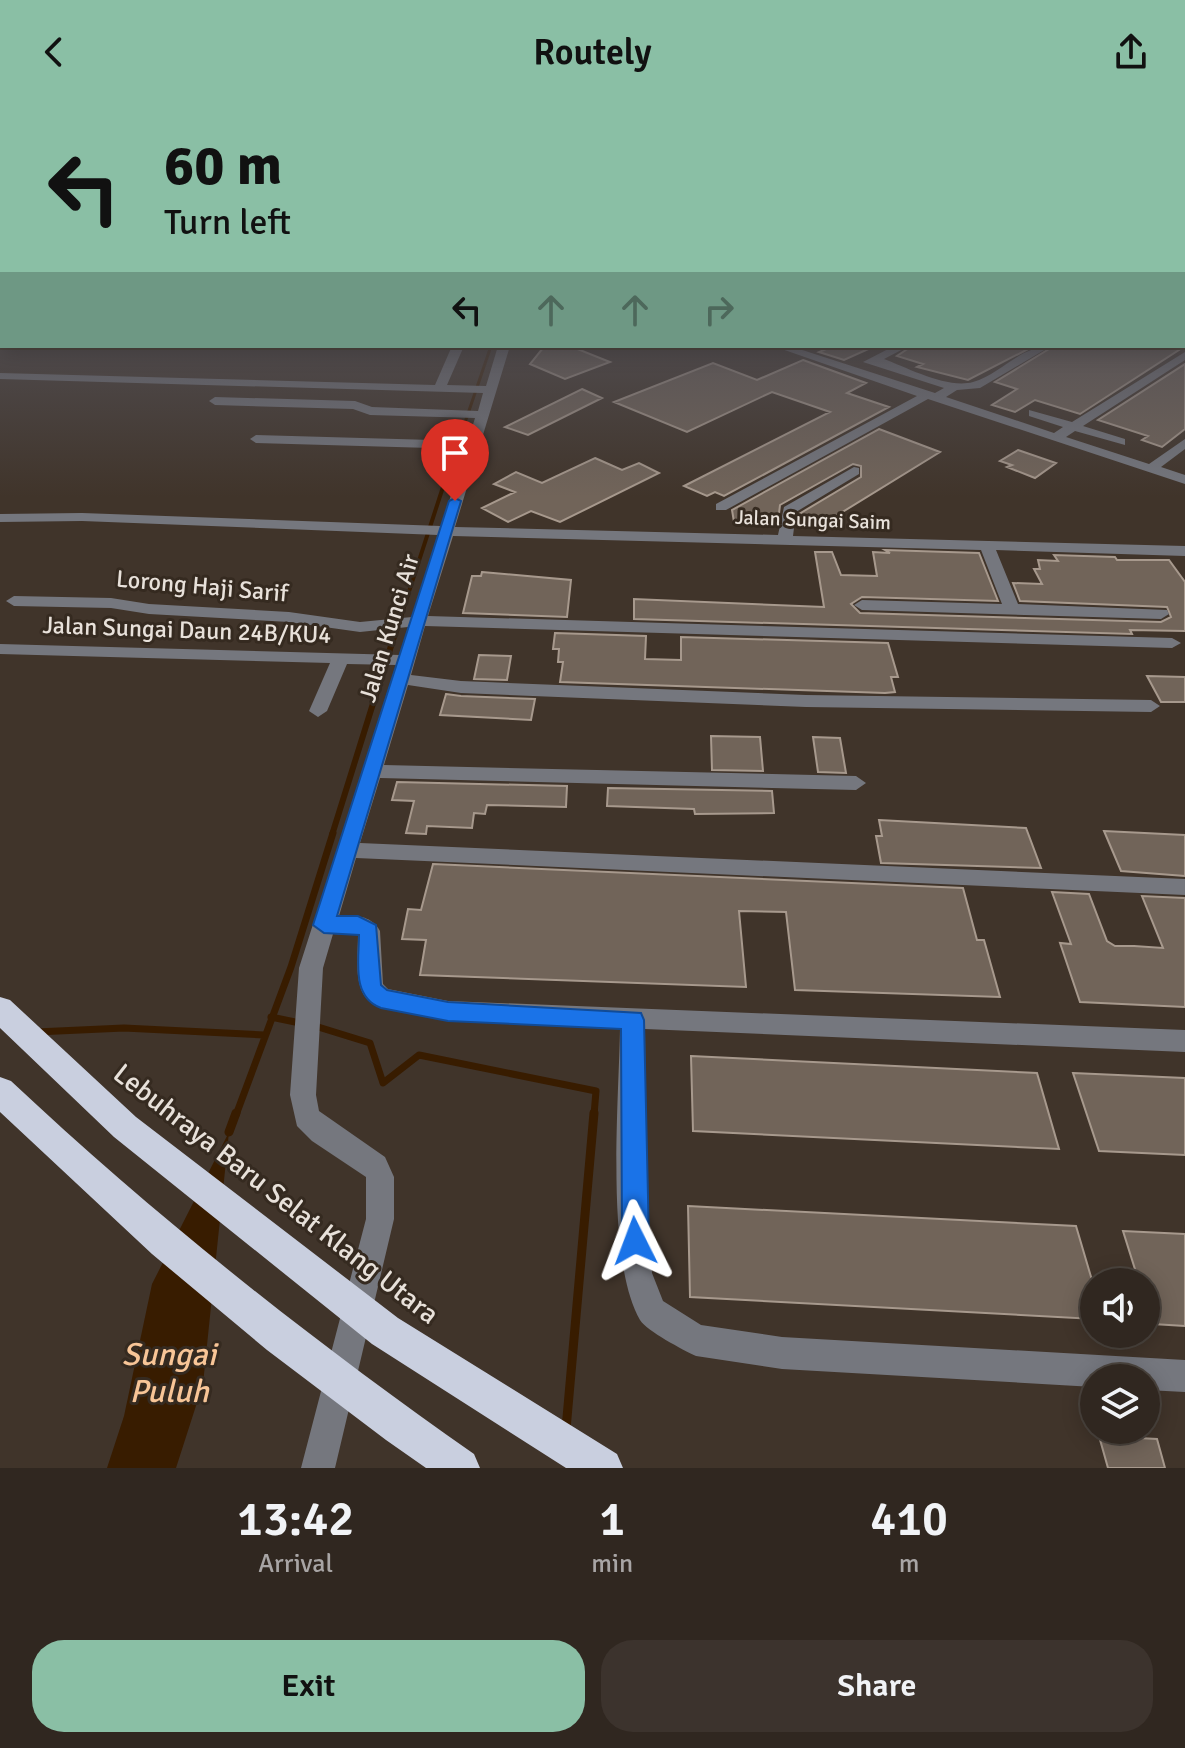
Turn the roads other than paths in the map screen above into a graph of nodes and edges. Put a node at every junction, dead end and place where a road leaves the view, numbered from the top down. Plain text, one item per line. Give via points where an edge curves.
1 (448, 370) edge
2 (491, 370) edge
3 (847, 370) edge
4 (854, 370) edge
5 (903, 370) edge
6 (1003, 370) edge
7 (1162, 370) edge
8 (851, 371) junction
9 (0, 376) edge
10 (954, 387) junction
11 (439, 389) junction
12 (480, 390) junction
13 (931, 397) junction
14 (215, 401) dead end
15 (1033, 413) dead end
16 (472, 414) junction
17 (1074, 427) junction
18 (1055, 438) junction
19 (256, 439) dead end
20 (1120, 442) dead end
21 (1185, 443) edge
22 (462, 445) junction
23 (1150, 469) junction
24 (854, 471) dead end
25 (1185, 480) edge
26 (721, 507) dead end
27 (0, 509) edge
28 (82, 517) junction
29 (0, 518) edge
30 (443, 530) junction
31 (785, 540) junction
32 (987, 546) junction
33 (1185, 551) edge
34 (14, 601) dead end
35 (862, 605) dead end
36 (1012, 609) junction
37 (1161, 614) dead end
38 (412, 622) junction
39 (1172, 643) dead end
40 (0, 649) edge
41 (340, 659) junction
42 (402, 666) junction
43 (1151, 706) dead end
44 (318, 711) dead end
45 (372, 771) junction
46 (856, 783) dead end
47 (347, 850) junction
48 (1185, 887) edge
49 (324, 925) junction
50 (0, 1009) edge
51 (633, 1020) junction
52 (1185, 1041) edge
53 (0, 1091) edge
54 (1185, 1376) edge
55 (318, 1468) edge
56 (460, 1468) edge
57 (603, 1468) edge

1 - 11 street
2 - 12 street, Jalan Kunci Air
3 - 8 street
4 - 8 street
5 - 10 street
6 - 10 street via 976,385
7 - 17 street
8 - 13 street
9 - 11 street
10 - 13 street
11 - 12 street
12 - 16 street, Jalan Kunci Air
13 - 18 street
13 - 26 street
14 - 16 street
15 - 17 street
16 - 22 street, Jalan Kunci Air
17 - 18 street
17 - 20 street
18 - 23 street
19 - 22 street
21 - 23 street
22 - 30 street, Jalan Kunci Air
23 - 25 street
24 - 31 street via 789,510
27 - 28 street via 69,511
28 - 29 street
28 - 30 street, Jalan Sungai Saim
30 - 31 street, Jalan Sungai Saim
30 - 38 street, Jalan Kunci Air
31 - 32 street, Jalan Sungai Saim
32 - 33 street, Jalan Sungai Saim
32 - 36 street
34 - 38 street, Lorong Haji Sarif via 111,603 360,627
35 - 36 street
36 - 37 street
38 - 39 street, Lorong Haji Sarif
38 - 42 street, Jalan Kunci Air
40 - 41 street, Jalan Sungai Daun 24B/KU4
41 - 42 street, Jalan Sungai Daun 24B/KU4
41 - 44 street
42 - 43 street, Jalan Sungai Daun 24B/KU4 via 461,687 806,701
42 - 45 street, Jalan Kunci Air
45 - 46 street
45 - 47 street, Jalan Kunci Air
47 - 48 street
47 - 49 street, Jalan Kunci Air
49 - 51 street via 358,924 369,931 371,988 381,998 448,1011
49 - 55 street, Jalan Kunci Air via 311,968 306,1117 375,1166 381,1193 380,1219
50 - 57 highway, Lebuhraya Baru Selat Klang Utara via 125,1127 385,1331
51 - 52 street
51 - 54 street via 637,1273 652,1312 696,1340 782,1353
53 - 56 highway via 85,1175 368,1404

